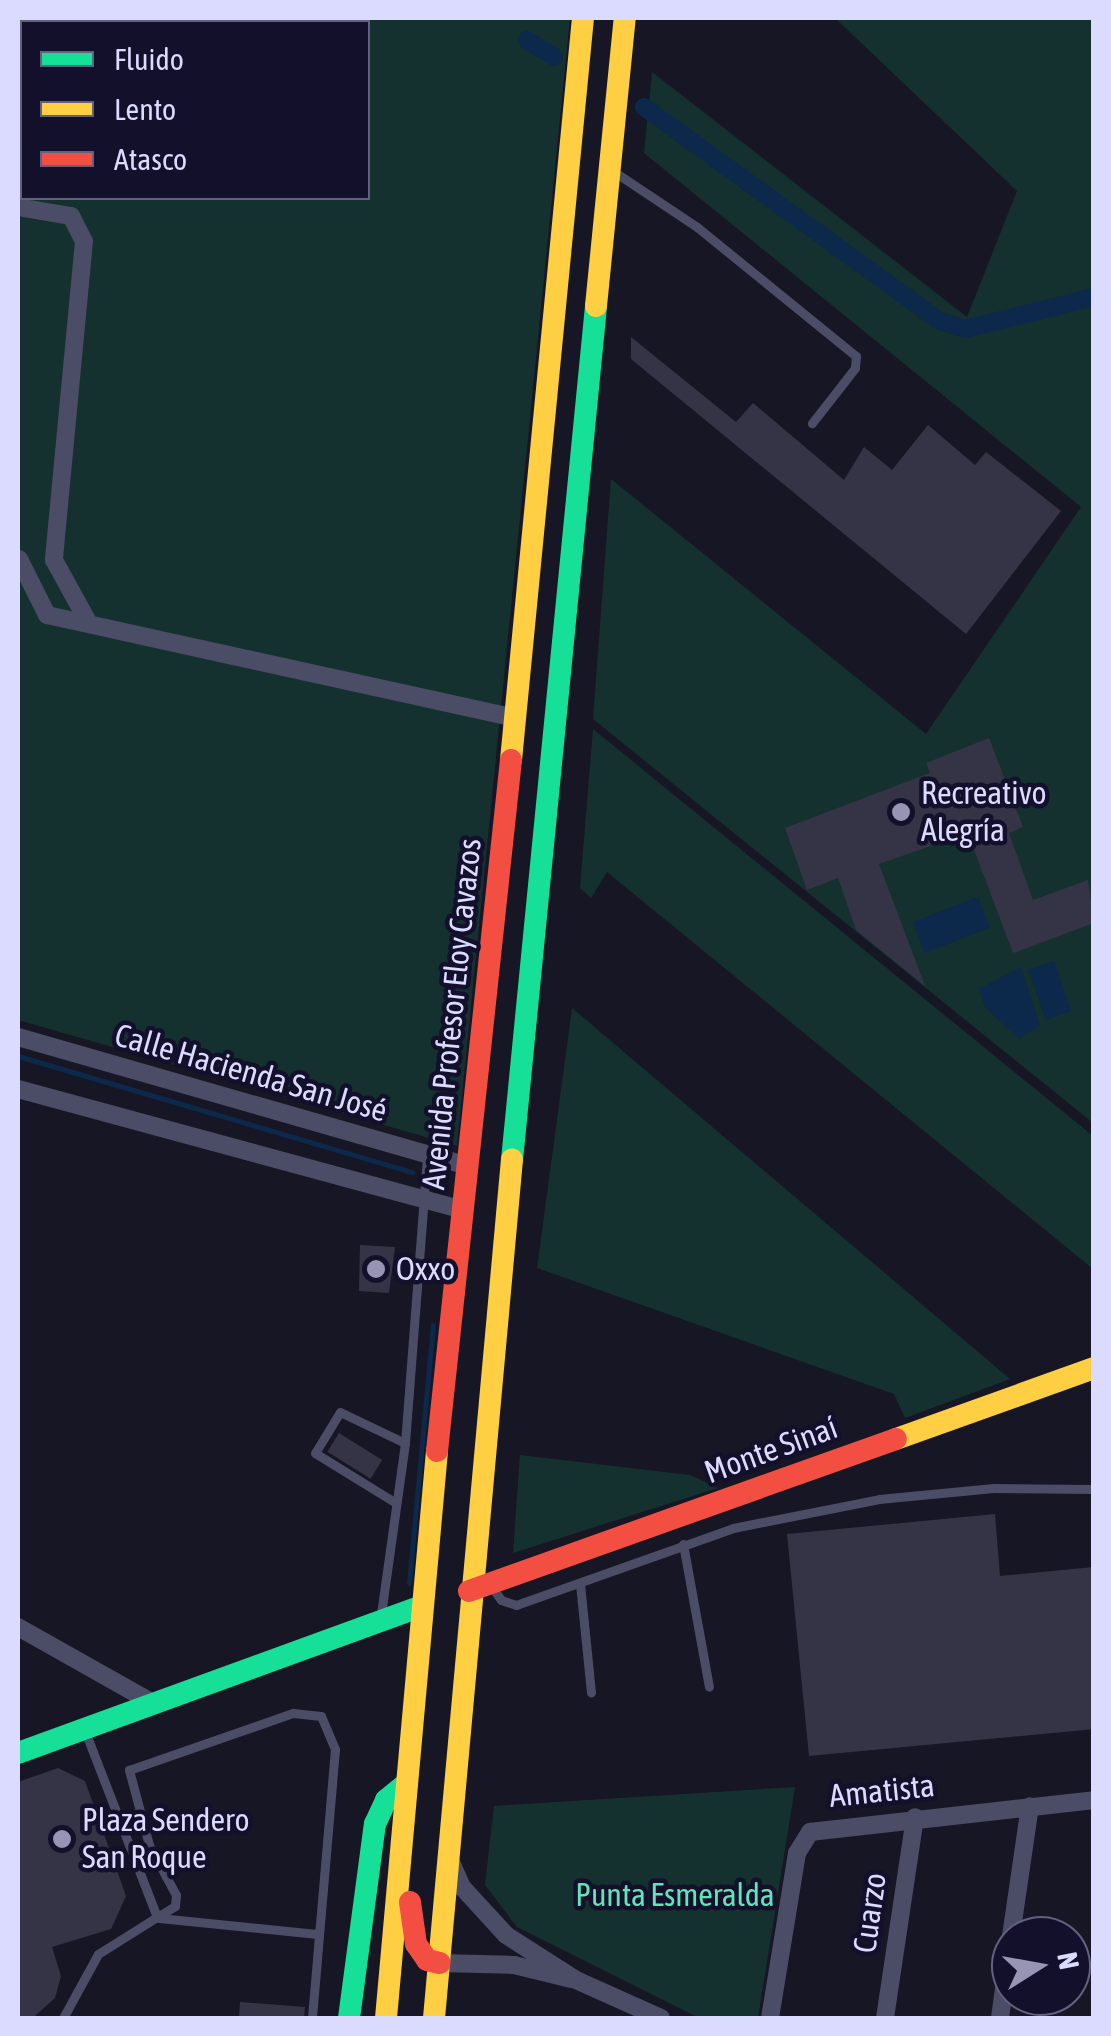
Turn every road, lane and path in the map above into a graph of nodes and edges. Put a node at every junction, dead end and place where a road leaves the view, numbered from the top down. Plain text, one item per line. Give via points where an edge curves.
1 (583, 18) edge
2 (626, 18) edge
3 (610, 170) junction
4 (18, 206) edge
5 (812, 423) dead end
6 (544, 458) junction
7 (576, 520) junction
8 (533, 550) junction
9 (18, 559) edge
10 (54, 560) junction
11 (566, 613) junction
12 (87, 620) junction
13 (516, 718) junction
14 (18, 1037) edge
15 (18, 1089) edge
16 (426, 1154) junction
17 (468, 1166) junction
18 (423, 1199) junction
19 (463, 1210) junction
20 (1094, 1368) edge
21 (404, 1443) junction
22 (1094, 1489) edge
23 (396, 1504) junction
24 (683, 1544) junction
25 (580, 1584) junction
26 (479, 1587) junction
27 (421, 1606) junction
28 (380, 1622) junction
29 (18, 1627) edge
30 (709, 1687) dead end
31 (592, 1692) dead end
32 (152, 1702) junction
33 (84, 1728) junction
34 (18, 1753) edge
35 (408, 1783) junction
36 (1094, 1800) edge
37 (1030, 1806) junction
38 (915, 1817) junction
39 (449, 1858) junction
40 (402, 1868) junction
41 (1014, 1916) edge
42 (156, 1918) junction
43 (317, 1934) junction
44 (440, 1963) junction
45 (576, 1980) junction
46 (63, 2018) edge
47 (312, 2018) edge
48 (349, 2018) edge
49 (386, 2018) edge
50 (434, 2018) edge
51 (661, 2018) edge
52 (770, 2018) edge
53 (885, 2018) edge

1 - 6 main road, Avenida Profesor Eloy Cavazos
2 - 3 main road
3 - 5 lane via 697,227 856,356 858,363
3 - 7 main road
4 - 10 street via 71,216 84,241
6 - 7 main road via 551,519 562,526
6 - 8 main road, Avenida Profesor Eloy Cavazos
7 - 11 main road
8 - 11 main road via 557,558
8 - 13 main road, Avenida Profesor Eloy Cavazos
9 - 10 street
9 - 12 street via 47,615
10 - 12 street
11 - 26 main road
12 - 13 street
13 - 17 main road, Avenida Profesor Eloy Cavazos
14 - 16 street, Calle Hacienda San José
15 - 18 street
16 - 17 street, Calle Hacienda San José
16 - 18 lane
17 - 19 main road, Avenida Profesor Eloy Cavazos
18 - 19 street
18 - 21 lane
19 - 27 main road, Avenida Profesor Eloy Cavazos
20 - 26 main road, Monte Sinaí
21 - 23 lane
21 - 23 lane via 340,1412 315,1453
22 - 24 lane via 993,1488 879,1499
23 - 28 lane
24 - 25 lane
24 - 30 lane
25 - 26 lane via 512,1606
25 - 31 lane
26 - 39 main road
27 - 28 main road
27 - 35 main road, Avenida Profesor Eloy Cavazos
28 - 32 main road
29 - 32 street
32 - 33 main road
33 - 34 main road
33 - 42 lane
35 - 40 main road, Avenida Profesor Eloy Cavazos
35 - 48 main road via 386,1800 375,1824
36 - 37 street, Amatista
37 - 38 street, Amatista
37 - 41 street
38 - 52 street, Amatista via 831,1825 805,1837
38 - 53 street, Cuarzo
39 - 44 main road
39 - 45 street via 492,1922
40 - 44 main road via 416,1944 427,1960
40 - 49 main road, Avenida Profesor Eloy Cavazos
42 - 43 lane
42 - 43 lane via 175,1906 176,1894 150,1844 129,1770 304,1712 328,1722 335,1749
42 - 46 lane via 98,1954
43 - 47 lane
44 - 45 street via 514,1965
44 - 50 main road
45 - 51 street

